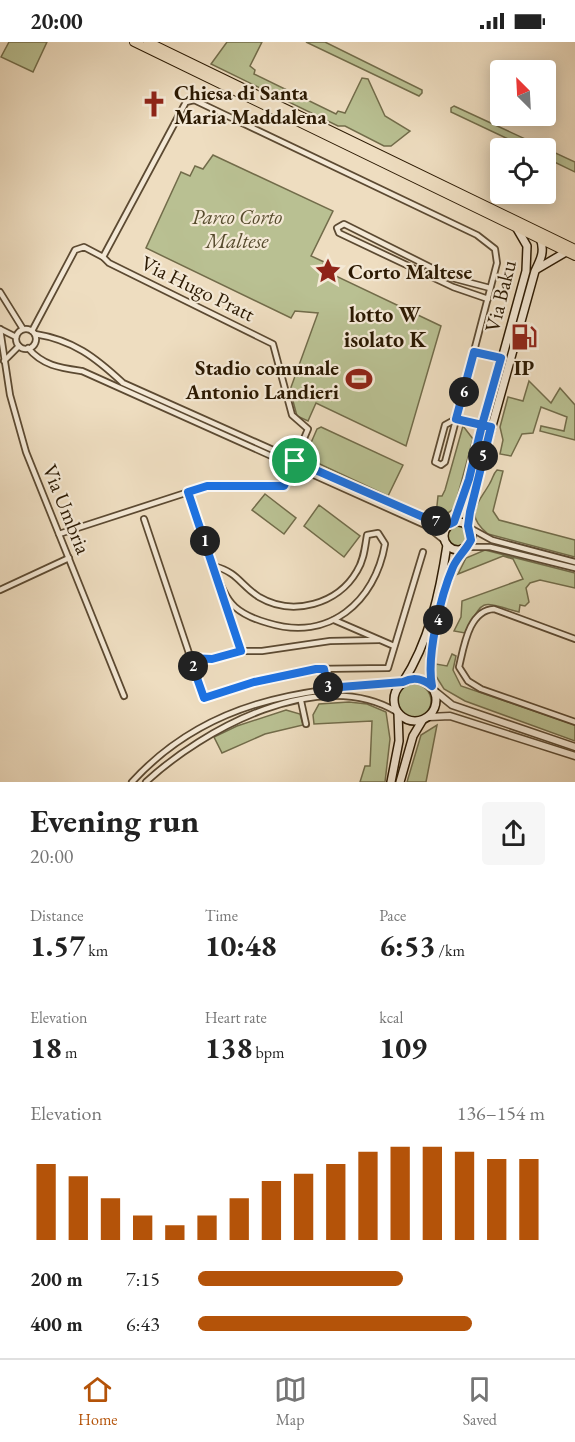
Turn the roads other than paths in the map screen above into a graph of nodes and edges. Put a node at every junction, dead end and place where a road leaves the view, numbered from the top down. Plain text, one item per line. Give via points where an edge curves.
1 (134, 42) edge
2 (148, 42) edge
3 (516, 227) junction
4 (542, 234) junction
5 (575, 249) edge
6 (528, 252) junction
7 (566, 252) junction
8 (103, 256) junction
9 (575, 256) edge
10 (534, 271) junction
11 (490, 288) junction
12 (0, 292) edge
13 (488, 299) junction
14 (0, 329) edge
15 (23, 329) junction
16 (33, 332) junction
17 (16, 337) junction
18 (19, 346) junction
19 (28, 348) junction
20 (474, 352) junction
21 (501, 358) junction
22 (4, 361) junction
23 (456, 419) junction
24 (482, 425) junction
25 (491, 427) junction
26 (294, 464) junction
27 (188, 492) junction
28 (144, 519) dead end
29 (452, 523) junction
30 (469, 527) junction
31 (59, 534) junction
32 (446, 543) junction
33 (464, 548) junction
34 (423, 552) dead end
35 (69, 558) junction
36 (575, 562) edge
37 (214, 566) junction
38 (575, 568) edge
39 (217, 577) junction
40 (0, 590) edge
41 (334, 620) junction
42 (575, 639) edge
43 (379, 640) junction
44 (394, 646) junction
45 (241, 651) junction
46 (190, 658) junction
47 (324, 669) junction
48 (403, 682) junction
49 (328, 688) junction
50 (434, 689) junction
51 (124, 696) dead end
52 (301, 701) junction
53 (231, 712) junction
54 (397, 712) junction
55 (426, 719) junction
56 (235, 720) junction
57 (575, 722) edge
58 (306, 724) dead end
59 (575, 747) edge
60 (575, 756) edge
61 (132, 782) edge
62 (146, 782) edge
63 (391, 782) edge
64 (400, 782) edge

1 - 3 main road
2 - 4 main road
3 - 4 main road
3 - 6 main road, Via Baku
4 - 5 main road
4 - 6 main road, Via Baku via 531,243
4 - 7 main road
4 - 10 main road, Via Baku via 543,250
6 - 21 main road, Via Baku
7 - 9 main road
7 - 10 main road, Via Baku
8 - 11 street via 191,99 485,239 495,249 497,258
8 - 16 street, Via Hugo Pratt via 84,247 75,250
8 - 26 street, Via Hugo Pratt via 109,263 273,345 292,415 308,429
10 - 25 main road, Via Baku
11 - 13 street
11 - 13 street via 452,278 344,224 337,228 339,234 443,283
12 - 15 street
13 - 20 street
14 - 17 street
14 - 22 street, Via Umbria
15 - 16 street
15 - 17 street
16 - 19 street via 35,342
16 - 26 street via 56,337 93,355 123,383
17 - 18 street
18 - 19 street
18 - 22 street
19 - 26 street via 44,362 82,371
20 - 21 street
20 - 23 street
21 - 24 main road, Via Baku
22 - 31 street, Via Umbria via 19,432
23 - 23 street via 444,427 435,457 437,464 445,462
23 - 24 street
24 - 25 street
24 - 29 main road, Via Baku via 469,479
25 - 30 main road, Via Baku
26 - 27 street via 284,486 207,486
26 - 29 street via 430,520
26 - 32 street via 425,525
27 - 31 street
27 - 37 street
28 - 46 street
29 - 30 main road
29 - 32 main road via 444,532
30 - 33 main road via 472,536
30 - 36 street via 492,540
31 - 35 street, Via Umbria
32 - 33 main road via 454,549
32 - 48 main road via 444,570 419,657
33 - 38 street via 490,547
33 - 50 main road via 452,569 435,634 430,658
34 - 44 street
35 - 40 street
35 - 51 street, Via Umbria
37 - 39 street
37 - 41 street via 233,573 260,597 274,603 304,606 327,600 343,587 357,571 367,535 378,533 385,544 370,588
39 - 41 street via 236,608 255,619 294,628
39 - 45 street
41 - 43 street
42 - 57 street via 485,609 477,614 459,667 468,681 481,689
43 - 44 street
43 - 45 street
44 - 47 street via 388,668
45 - 46 street via 212,659
46 - 47 street via 204,698 254,682
47 - 49 street
48 - 49 street
48 - 50 main road via 423,680
48 - 54 main road via 394,695
49 - 53 street via 279,697
50 - 55 main road via 436,708
50 - 59 street via 452,705
52 - 54 street via 355,697 384,704
52 - 56 street
52 - 58 street
53 - 56 street
53 - 61 street via 186,735
54 - 55 main road via 410,721
54 - 63 main road via 399,741
55 - 60 street via 450,716
55 - 64 main road via 413,736
56 - 62 street via 191,744

